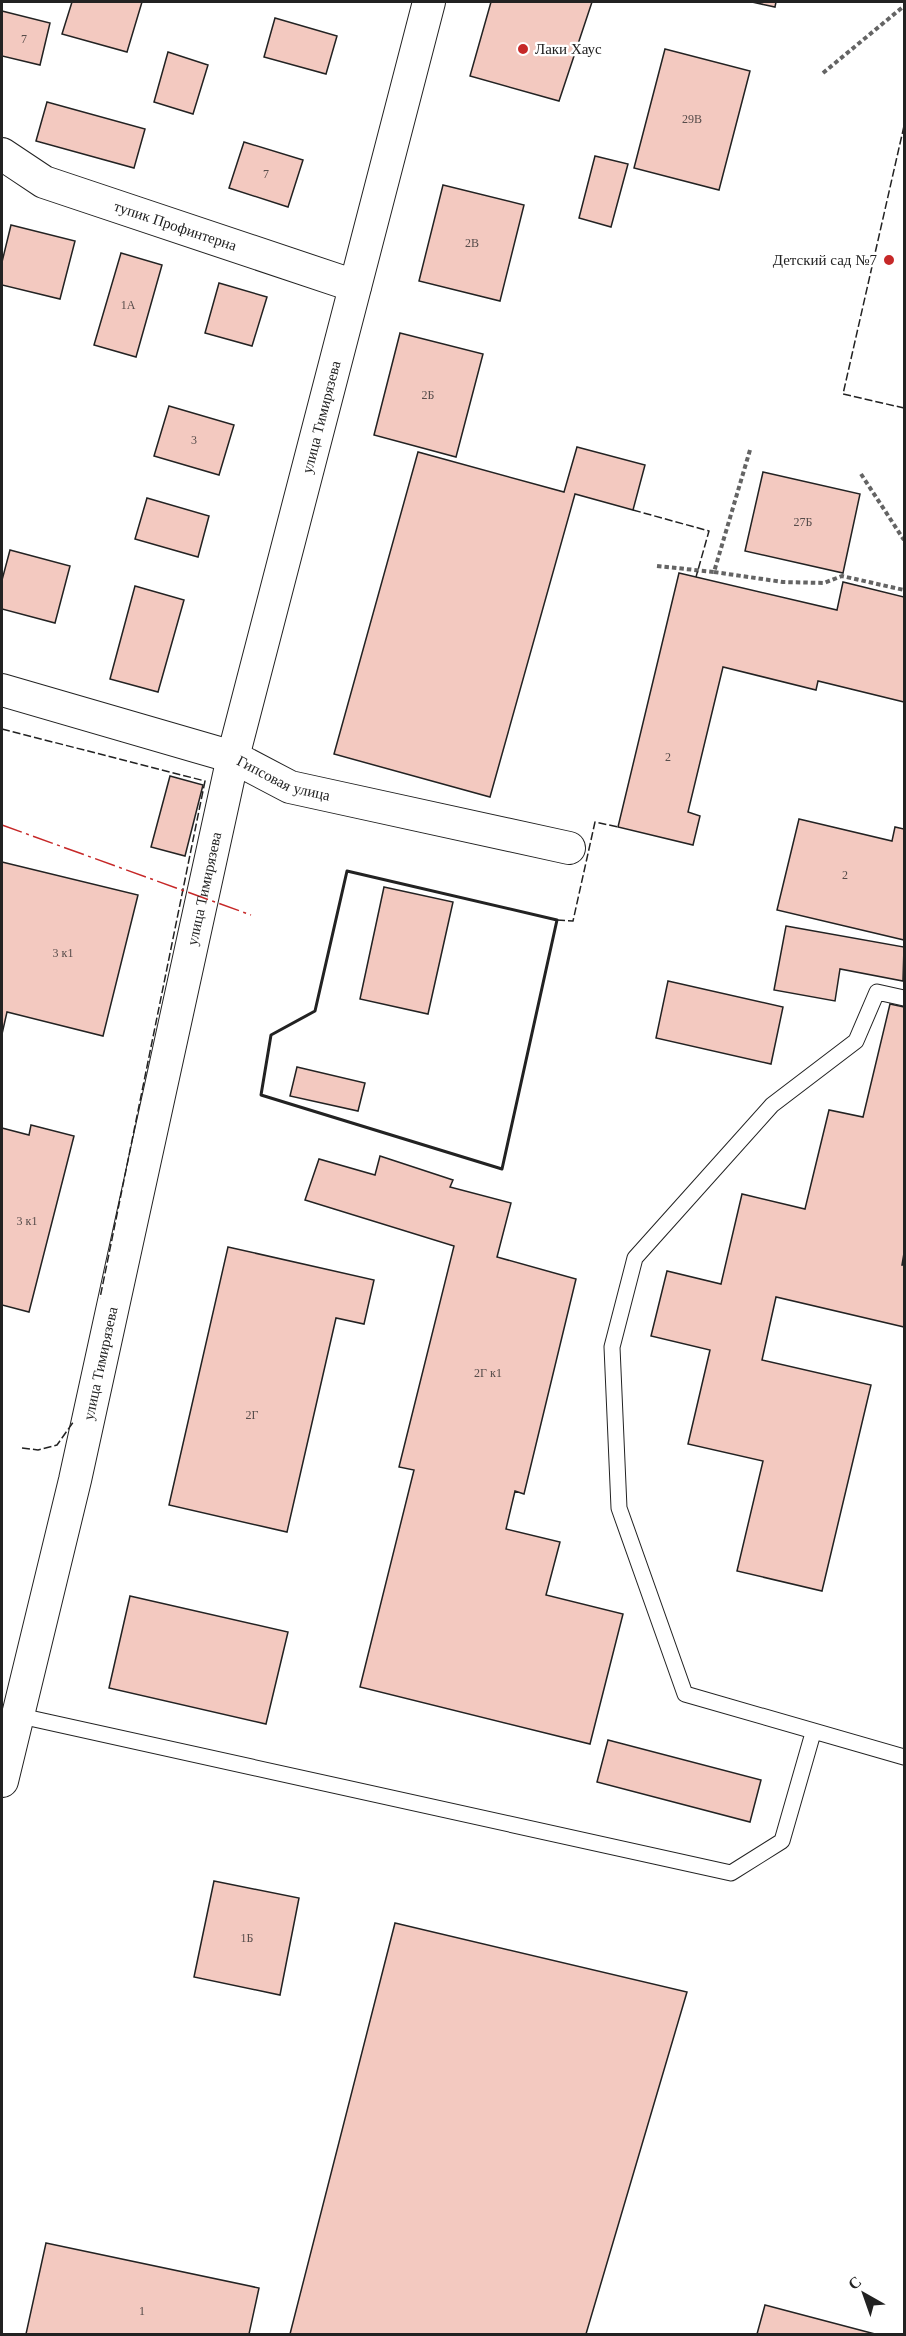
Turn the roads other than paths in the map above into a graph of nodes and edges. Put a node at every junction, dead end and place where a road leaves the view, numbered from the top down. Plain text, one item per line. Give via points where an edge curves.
1 (429, 2) edge
2 (2, 154) edge
3 (355, 286) junction
4 (2, 690) edge
5 (233, 756) junction
6 (569, 848) dead end
7 (904, 998) edge
8 (16, 1715) junction
9 (813, 1732) junction
10 (904, 1757) edge
11 (2, 1781) edge

1 - 3 street, улица Тимирязева
2 - 3 street, тупик Профинтерна via 44,182
3 - 5 street, улица Тимирязева
4 - 5 street, Гипсовая улица
5 - 6 street, Гипсовая улица via 290,787
5 - 8 street, улица Тимирязева via 75,1480
7 - 9 lane via 877,992 856,1041 772,1105 635,1258 612,1347 619,1508 685,1694
8 - 9 lane via 731,1873 782,1841
8 - 11 street, улица Тимирязева
9 - 10 lane

